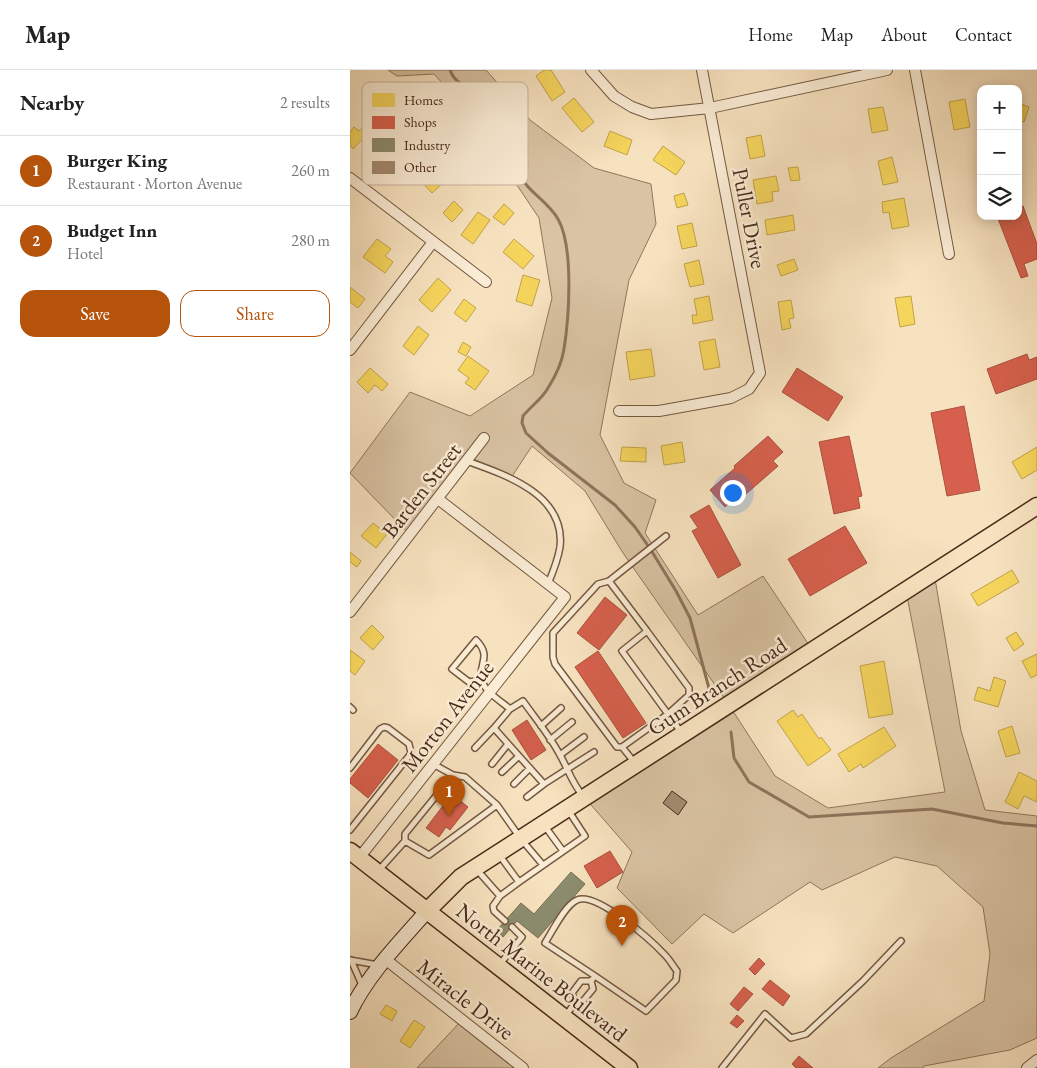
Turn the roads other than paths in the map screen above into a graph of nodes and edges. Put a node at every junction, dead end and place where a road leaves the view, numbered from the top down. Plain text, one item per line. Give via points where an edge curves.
1 (591, 70) edge
2 (702, 70) edge
3 (887, 70) edge
4 (915, 70) edge
5 (710, 108) junction
6 (350, 178) edge
7 (433, 242) junction
8 (949, 254) dead end
9 (486, 282) dead end
10 (350, 350) edge
11 (619, 411) dead end
12 (484, 438) dead end
13 (467, 461) junction
14 (438, 499) junction
15 (1037, 506) edge
16 (666, 536) dead end
17 (609, 581) junction
18 (548, 584) junction
19 (350, 612) edge
20 (647, 631) junction
21 (482, 680) junction
22 (490, 692) junction
23 (561, 708) dead end
24 (510, 709) junction
25 (668, 714) junction
26 (572, 722) dead end
27 (541, 726) junction
28 (494, 728) junction
29 (683, 735) junction
30 (584, 737) dead end
31 (550, 740) junction
32 (508, 744) junction
33 (622, 747) junction
34 (475, 748) dead end
35 (594, 752) dead end
36 (560, 755) junction
37 (519, 756) junction
38 (433, 764) junction
39 (492, 764) dead end
40 (636, 765) junction
41 (350, 768) edge
42 (530, 768) junction
43 (567, 770) junction
44 (502, 772) dead end
45 (453, 775) junction
46 (514, 784) dead end
47 (544, 784) junction
48 (527, 797) dead end
49 (585, 798) junction
50 (497, 805) junction
51 (567, 809) junction
52 (544, 824) junction
53 (350, 830) edge
54 (522, 839) junction
55 (405, 841) junction
56 (563, 851) junction
57 (354, 854) edge
58 (498, 854) junction
59 (543, 865) junction
60 (476, 868) junction
61 (377, 872) junction
62 (519, 882) junction
63 (500, 896) junction
64 (427, 911) junction
65 (505, 921) dead end
66 (512, 927) dead end
67 (901, 941) dead end
68 (350, 960) edge
69 (383, 962) junction
70 (498, 966) junction
71 (593, 978) junction
72 (364, 988) junction
73 (575, 1003) junction
74 (350, 1012) edge
75 (564, 1018) junction
76 (1037, 1060) edge
77 (523, 1068) edge
78 (629, 1068) edge
79 (722, 1068) edge
80 (1027, 1068) edge

1 - 5 street via 614,96 651,114
2 - 5 street, Puller Drive
3 - 5 street
4 - 8 street
5 - 11 street, Puller Drive via 760,373 749,389 731,398 658,411
6 - 7 street
7 - 9 street
7 - 10 street
12 - 13 street, Barden Street
13 - 14 street, Barden Street
13 - 18 lane via 511,478 545,500 560,533 560,548
14 - 18 street
14 - 19 street, Barden Street
15 - 29 main road, Gum Branch Road
16 - 17 lane
17 - 20 lane
17 - 33 lane via 598,584 553,633 553,657 617,747
18 - 22 street, Morton Avenue via 565,597
20 - 25 lane via 689,688 686,699
20 - 25 lane via 622,651
21 - 21 lane via 484,651 476,640 452,669 469,682
21 - 22 lane
22 - 24 lane
22 - 38 street, Morton Avenue
23 - 27 lane
24 - 27 lane via 523,701
24 - 28 lane
25 - 29 lane
25 - 33 lane
26 - 31 lane
27 - 31 lane
28 - 32 lane
28 - 34 lane
29 - 40 main road, Gum Branch Road
30 - 36 lane
31 - 36 lane
32 - 37 lane
32 - 39 lane
33 - 40 lane
35 - 43 lane
36 - 43 lane
37 - 42 lane
37 - 44 lane
38 - 45 lane
38 - 57 street, Morton Avenue
40 - 49 main road, Gum Branch Road
41 - 53 lane via 380,728 388,728 410,744 409,756
42 - 46 lane
42 - 47 lane
43 - 47 lane
43 - 49 lane via 574,786
45 - 50 lane via 465,777
45 - 55 lane via 406,834
47 - 48 lane
49 - 51 main road, Gum Branch Road
50 - 54 lane
50 - 55 lane via 429,855
51 - 52 main road, Gum Branch Road
51 - 56 lane via 585,836
52 - 54 main road, Gum Branch Road
52 - 56 lane
54 - 58 main road, Gum Branch Road
54 - 59 lane
55 - 61 lane
56 - 59 lane
57 - 61 main road, North Marine Boulevard
58 - 60 main road, Gum Branch Road
58 - 62 lane
59 - 62 lane
60 - 63 lane
60 - 64 main road, Gum Branch Road via 461,877
61 - 64 main road, North Marine Boulevard
62 - 63 lane
63 - 65 lane via 493,906
64 - 69 main road
64 - 70 main road, North Marine Boulevard
66 - 70 lane via 522,937
67 - 79 lane via 806,1034 791,1038 765,1014
68 - 69 lane
68 - 72 lane
69 - 72 main road
69 - 77 street, Miracle Drive
70 - 75 main road, North Marine Boulevard
71 - 71 lane via 646,1011 676,980 677,971 666,956 626,920 597,902 582,898 569,906 545,943
71 - 73 lane via 593,988 583,1001
71 - 73 lane via 581,981 572,993
72 - 74 main road
73 - 75 lane
75 - 78 main road, North Marine Boulevard
76 - 80 street

